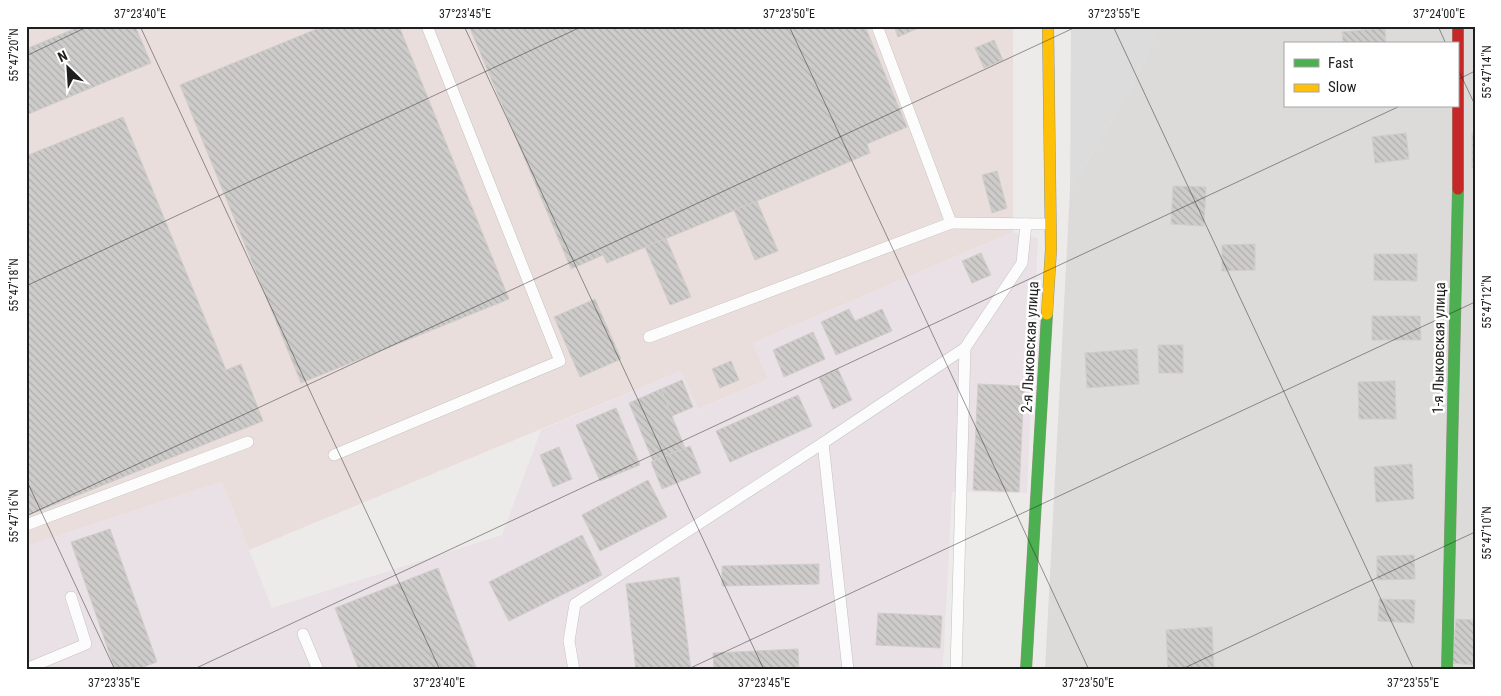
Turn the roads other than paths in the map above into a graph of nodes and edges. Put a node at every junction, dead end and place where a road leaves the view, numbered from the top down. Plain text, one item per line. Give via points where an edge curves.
1 (427, 26) edge
2 (877, 26) edge
3 (1048, 26) edge
4 (1458, 26) edge
5 (951, 223) junction
6 (1026, 224) junction
7 (1050, 224) junction
8 (649, 338) dead end
9 (965, 348) junction
10 (248, 442) dead end
11 (823, 443) junction
12 (334, 455) dead end
13 (26, 525) edge
14 (71, 597) dead end
15 (303, 634) dead end
16 (26, 669) edge
17 (318, 670) edge
18 (574, 670) edge
19 (848, 670) edge
20 (956, 670) edge
21 (1026, 670) edge
22 (1447, 670) edge

1 - 12 lane via 560,361
2 - 5 lane
3 - 7 street, 2-я Лыковская улица
4 - 22 street, 1-я Лыковская улица
5 - 6 lane
5 - 8 lane
6 - 7 lane
6 - 9 lane via 1022,263
7 - 21 street, 2-я Лыковская улица
9 - 11 lane
9 - 20 lane
10 - 13 lane
11 - 18 lane via 576,604 569,641
11 - 19 lane
14 - 16 lane via 86,644
15 - 17 lane

